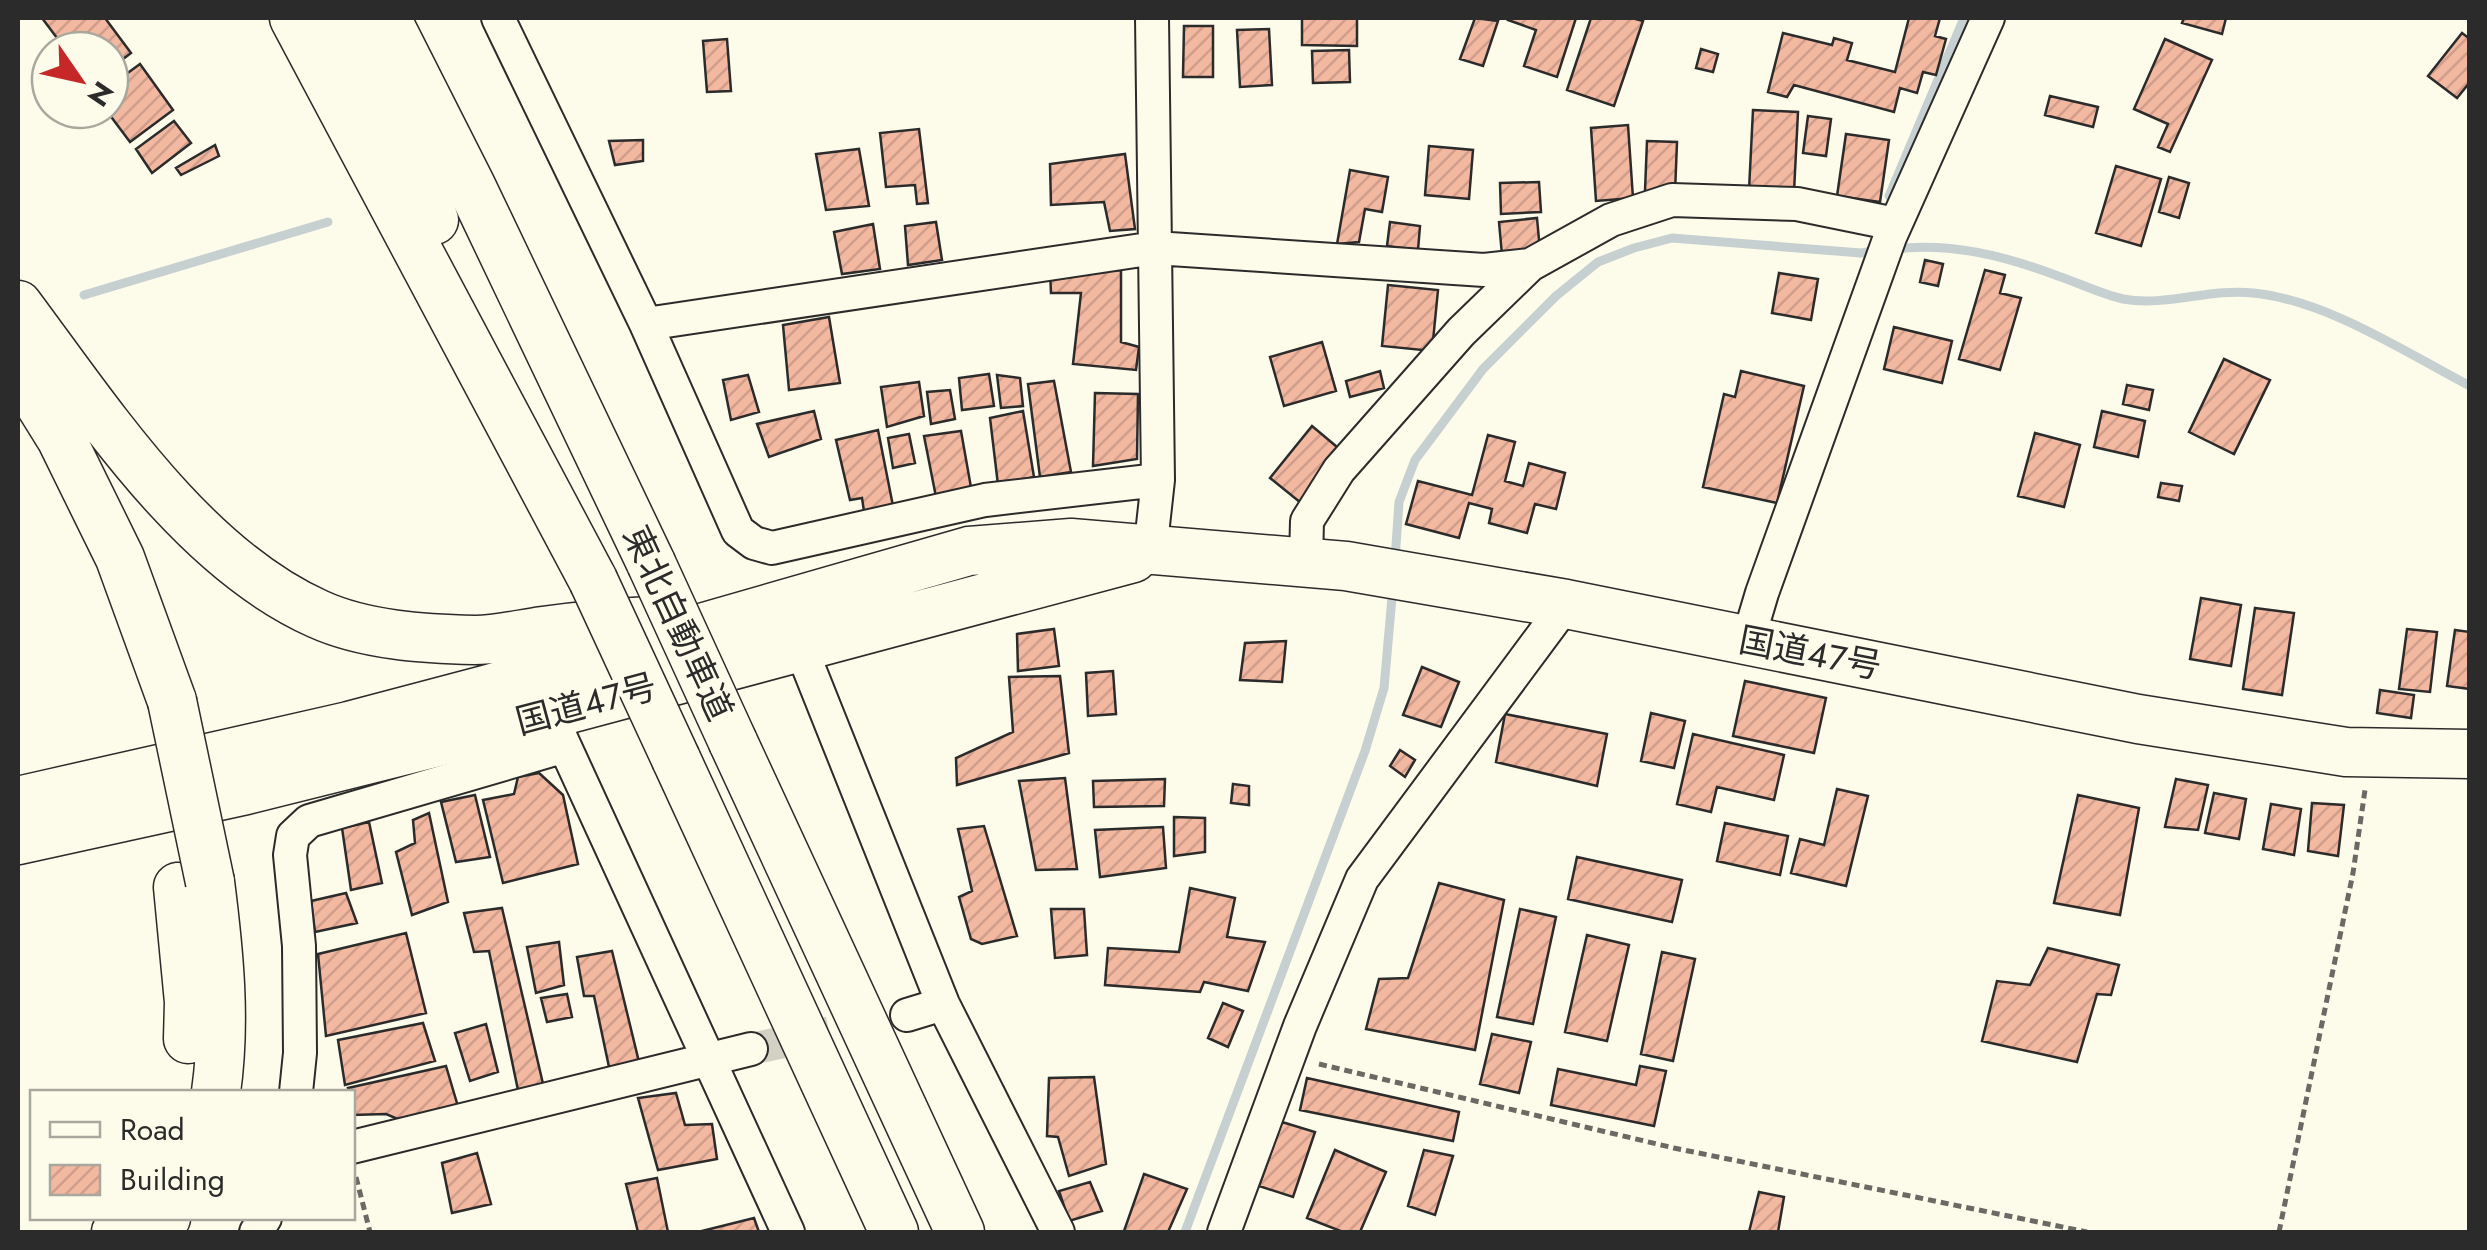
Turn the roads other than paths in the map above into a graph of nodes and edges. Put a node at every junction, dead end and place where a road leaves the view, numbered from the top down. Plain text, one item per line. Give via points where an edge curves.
1 (294, 18) edge
2 (334, 18) edge
3 (386, 18) edge
4 (410, 18) edge
5 (498, 18) edge
6 (1152, 18) edge
7 (1988, 18) edge
8 (471, 186) junction
9 (1889, 241) junction
10 (1155, 248) junction
11 (1530, 265) junction
12 (18, 305) edge
13 (646, 324) junction
14 (18, 370) edge
15 (18, 420) edge
16 (1158, 480) junction
17 (1150, 552) junction
18 (1326, 564) junction
19 (593, 580) junction
20 (1566, 604) junction
21 (744, 615) junction
22 (1748, 640) junction
23 (800, 646) junction
24 (157, 706) junction
25 (556, 730) junction
26 (2470, 754) edge
27 (246, 790) junction
28 (18, 801) edge
29 (18, 840) edge
30 (18, 870) edge
31 (194, 884) junction
32 (943, 1004) junction
33 (907, 1015) tunnel mouth
34 (751, 1049) tunnel mouth
35 (706, 1060) junction
36 (183, 1090) edge
37 (216, 1090) edge
38 (296, 1090) edge
39 (355, 1146) edge
40 (788, 1232) edge
41 (894, 1232) edge
42 (960, 1232) edge
43 (1058, 1232) edge
44 (1224, 1232) edge

1 - 19 highway
2 - 19 highway, 東北自動車道 via 404,151
3 - 8 highway, 東北自動車道
4 - 8 highway
5 - 13 street
6 - 10 street
7 - 9 street
8 - 42 highway, 東北自動車道, bridge
9 - 11 street via 1797,204 1672,200 1611,220
9 - 22 street
10 - 11 street via 1484,270
10 - 13 street
10 - 16 street
11 - 18 street via 1339,470 1307,520
12 - 21 highway via 118,439 198,529 240,566 320,615 358,627 479,640 594,624
13 - 16 street via 738,531 754,543 772,548 985,500
14 - 24 highway via 61,438 120,558
15 - 24 highway
16 - 17 street
17 - 18 highway, 国道47号
17 - 21 highway, 国道47号 via 1071,542 969,550
17 - 23 highway, 国道47号
18 - 20 highway, 国道47号
19 - 41 highway, 東北自動車道, bridge
20 - 22 highway, 国道47号
20 - 44 street via 1362,879
21 - 28 highway, 国道47号 via 489,690
22 - 26 highway, 国道47号 via 2346,752
23 - 25 highway, 国道47号
23 - 32 street
24 - 31 highway
25 - 27 highway, 国道47号
25 - 35 street
25 - 38 street via 308,821 292,836 299,946
27 - 29 highway, 国道47号
27 - 30 highway
31 - 36 highway
31 - 37 highway via 221,1005
32 - 33 street
32 - 43 street
34 - 35 street
35 - 39 street
35 - 40 street

